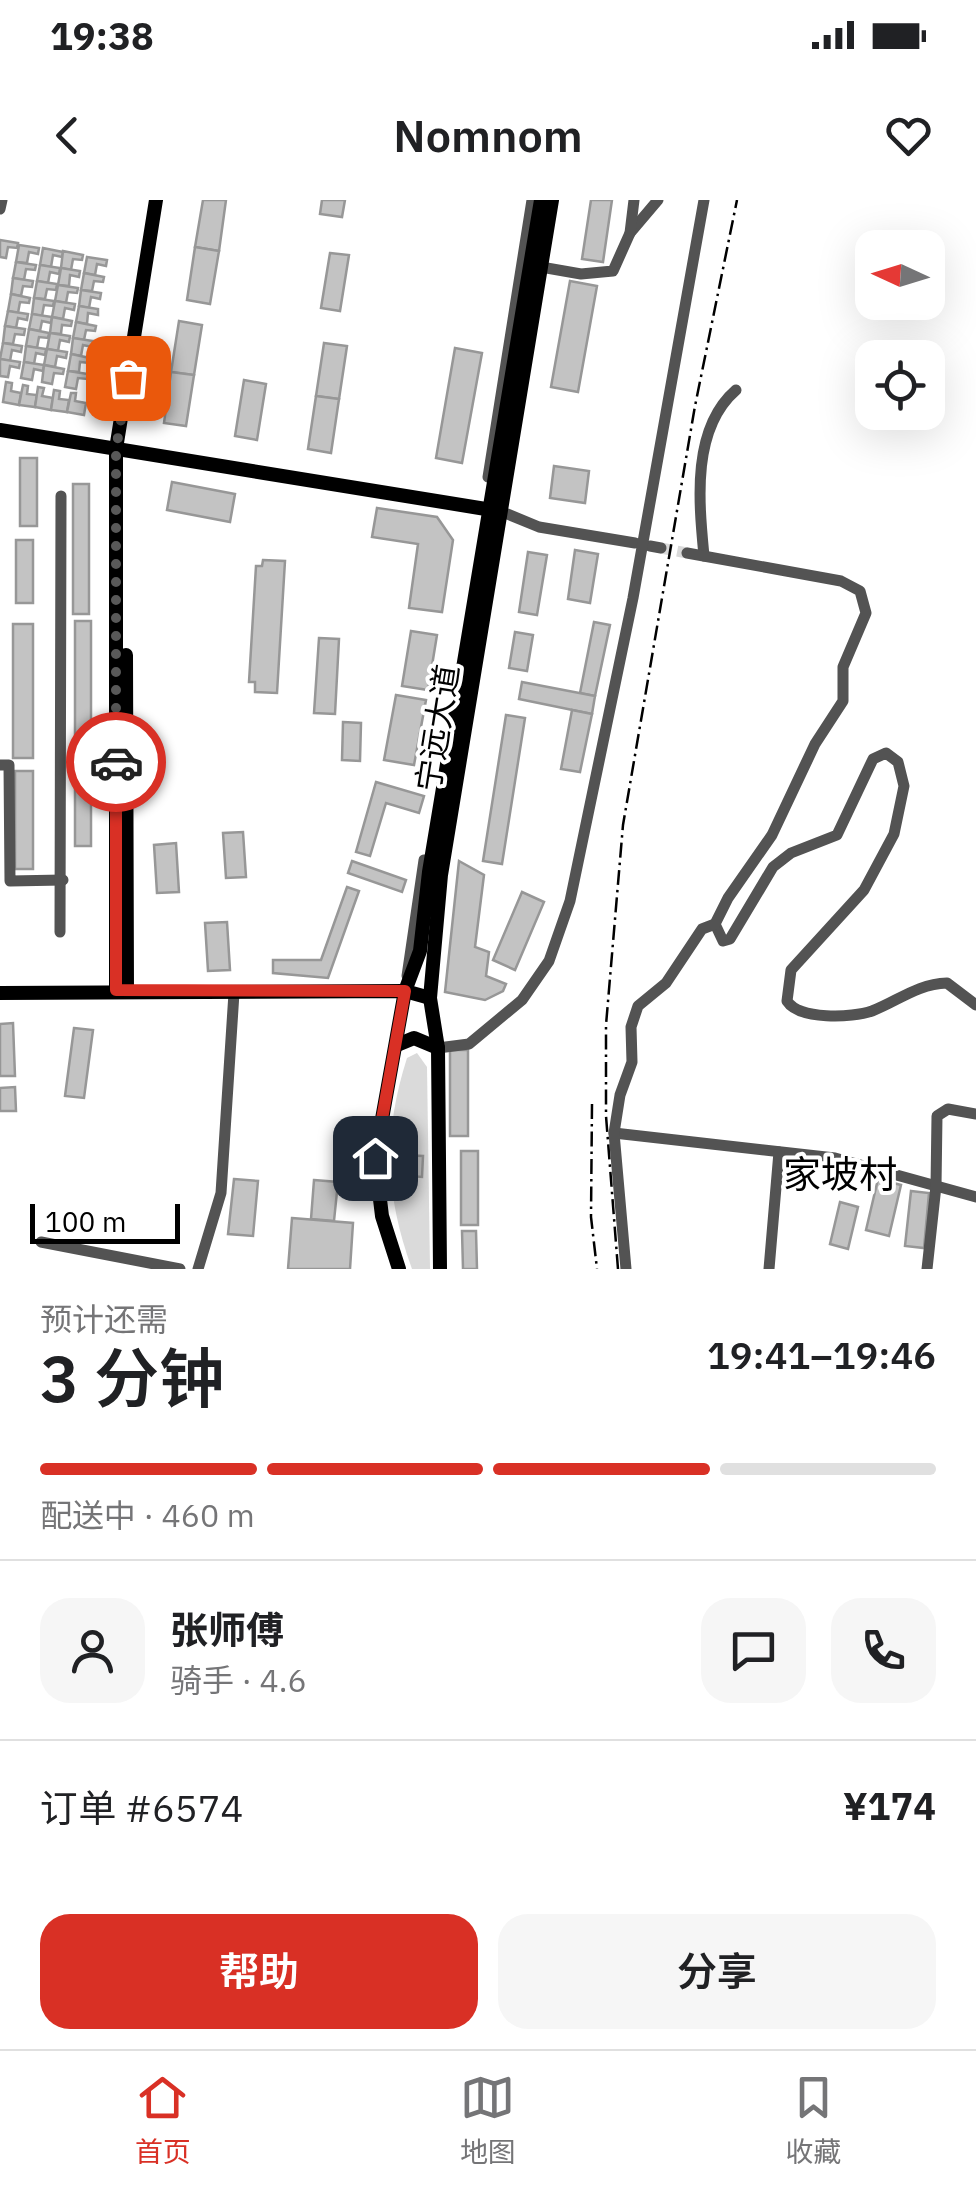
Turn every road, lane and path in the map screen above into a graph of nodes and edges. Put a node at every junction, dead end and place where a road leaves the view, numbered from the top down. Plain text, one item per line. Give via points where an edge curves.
1 (2, 200) edge
2 (156, 200) edge
3 (165, 200) edge
4 (532, 200) edge
5 (541, 200) edge
6 (552, 200) edge
7 (634, 200) edge
8 (658, 200) edge
9 (704, 200) edge
10 (0, 209) edge
11 (630, 233) junction
12 (541, 267) junction
13 (736, 390) dead end
14 (0, 430) edge
15 (121, 450) junction
16 (61, 496) dead end
17 (491, 510) junction
18 (635, 542) dead end
19 (687, 553) tunnel mouth
20 (704, 556) junction
21 (0, 765) edge
22 (63, 880) junction
23 (715, 924) junction
24 (60, 932) dead end
25 (121, 990) junction
26 (405, 991) junction
27 (234, 992) junction
28 (0, 993) edge
29 (430, 998) junction
30 (976, 1005) edge
31 (397, 1045) junction
32 (438, 1048) junction
33 (976, 1114) edge
34 (614, 1133) junction
35 (779, 1152) junction
36 (936, 1186) junction
37 (976, 1197) edge
38 (41, 1242) dead end
39 (180, 1269) edge
40 (198, 1269) edge
41 (399, 1269) edge
42 (440, 1269) edge
43 (626, 1269) edge
44 (769, 1269) edge
45 (928, 1269) edge

1 - 10 street
2 - 15 main road
3 - 15 main road
4 - 17 street, 宁远大道
5 - 17 main road, 宁远大道
6 - 12 main road, 宁远大道
7 - 11 street
8 - 11 street
9 - 32 street via 570,901 549,961 522,1000 468,1044
11 - 12 street via 612,271
12 - 17 main road, 宁远大道
13 - 20 street via 716,415 706,443 699,489
14 - 15 main road
15 - 17 main road
15 - 25 main road
16 - 22 street
17 - 18 street via 539,527
17 - 26 main road, 宁远大道 via 420,952
17 - 29 main road, 宁远大道
19 - 20 street
20 - 23 street via 841,581 860,591 866,613 843,667 843,701 772,836
21 - 22 street via 9,765 10,881
22 - 24 street
23 - 30 street via 718,936 730,940 773,867 791,852 837,835 873,759 886,753 898,762 904,786 894,834 854,903 791,970 787,1001 800,1012 863,1013 947,983
23 - 34 street via 702,930 666,983 638,1006
25 - 27 main road
25 - 28 main road
26 - 27 main road
26 - 29 main road
26 - 31 main road, 宁远大道
27 - 40 street via 221,1193
29 - 32 main road, 宁远大道
31 - 32 main road via 414,1038
31 - 41 main road, 宁远大道 via 375,1158 382,1216
32 - 42 main road, 宁远大道
33 - 36 street via 948,1109 937,1116
34 - 35 street
34 - 43 street
35 - 36 street via 835,1158
35 - 44 street
36 - 37 street
36 - 45 street
38 - 39 street

